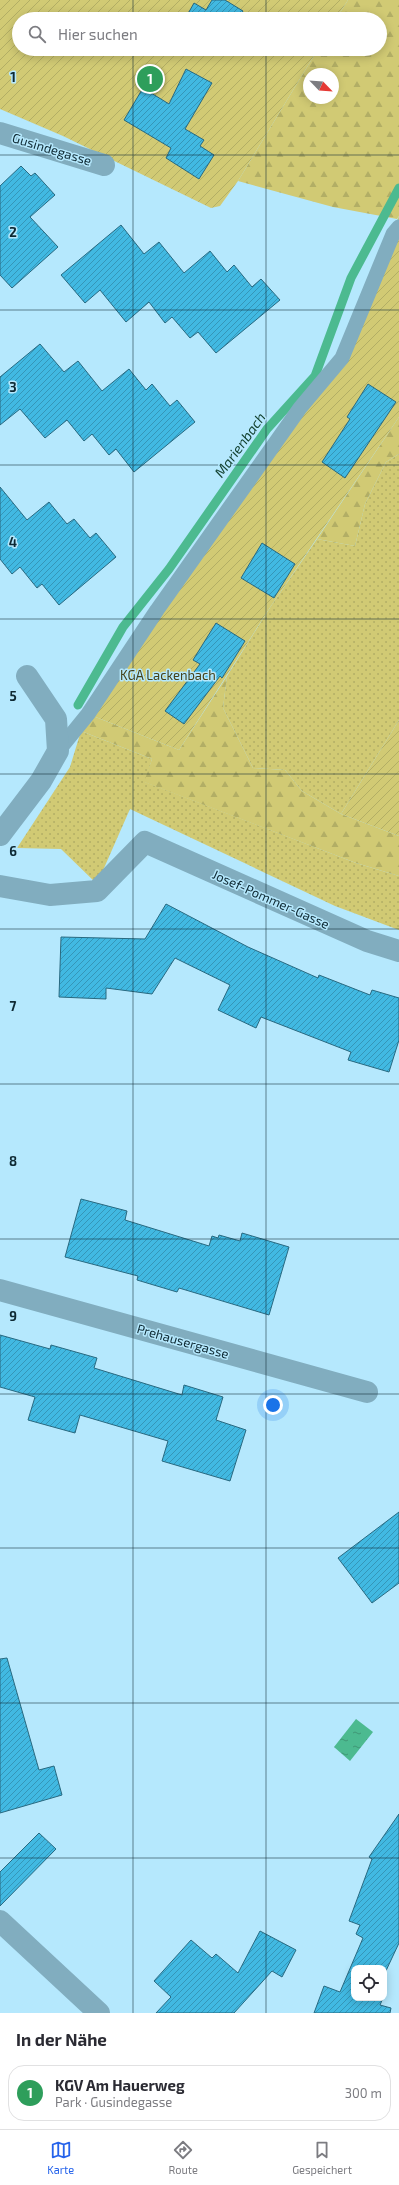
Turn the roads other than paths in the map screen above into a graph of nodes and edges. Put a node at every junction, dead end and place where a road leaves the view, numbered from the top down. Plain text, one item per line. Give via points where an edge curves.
1 (0, 133) edge
2 (104, 166) dead end
3 (399, 227) edge
4 (28, 676) dead end
5 (58, 751) junction
6 (0, 835) edge
7 (0, 886) edge
8 (399, 951) edge
9 (0, 1290) edge
10 (367, 1392) dead end
11 (0, 1921) edge
12 (99, 2013) edge

1 - 2 street, Gusindegasse
3 - 5 lane via 342,358 300,408 88,714
4 - 5 street via 56,719
5 - 6 street via 41,781
7 - 8 street, Josef-Pommer-Gasse via 50,894 97,891 145,842 367,941
9 - 10 street, Prehausergasse
11 - 12 street

